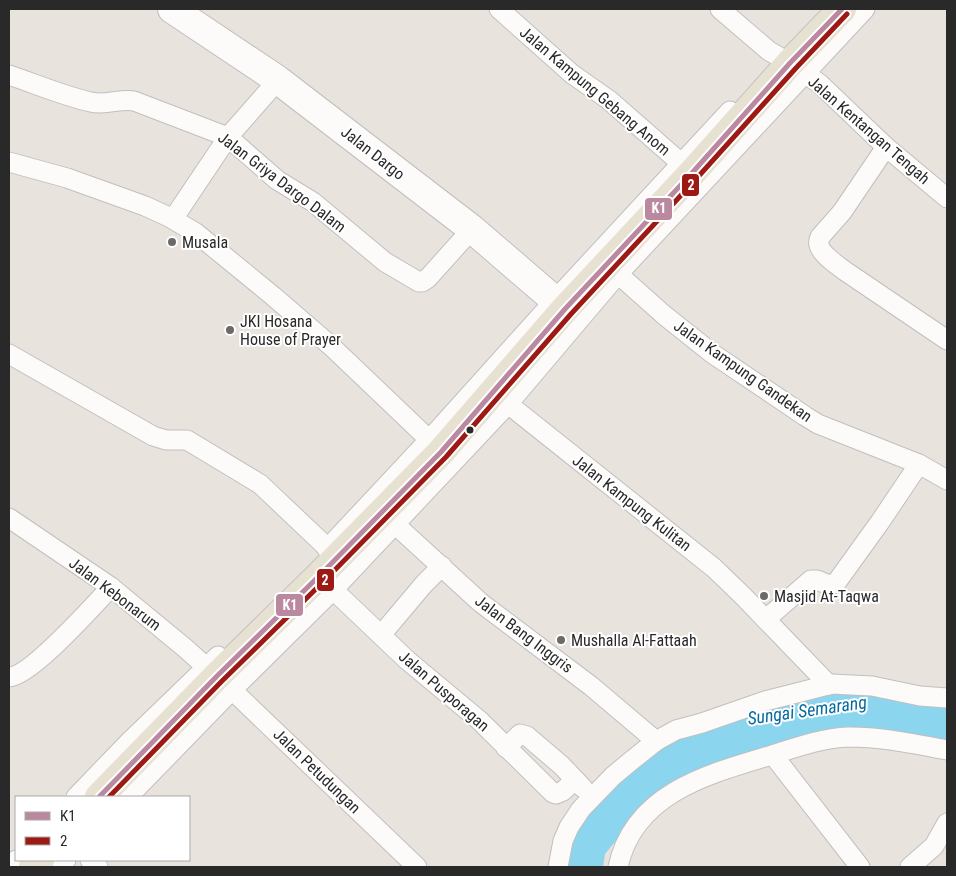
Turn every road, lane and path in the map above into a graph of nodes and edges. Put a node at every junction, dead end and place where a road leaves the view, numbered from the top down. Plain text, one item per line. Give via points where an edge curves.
1 (172, 9) edge
2 (498, 9) edge
3 (720, 9) edge
4 (824, 9) edge
5 (852, 11) edge
6 (791, 64) junction
7 (9, 75) edge
8 (278, 80) junction
9 (751, 109) junction
10 (228, 137) junction
11 (886, 147) junction
12 (9, 162) edge
13 (686, 169) junction
14 (947, 198) edge
15 (652, 204) junction
16 (173, 219) junction
17 (472, 229) junction
18 (612, 269) junction
19 (560, 304) junction
20 (947, 340) edge
21 (9, 354) edge
22 (500, 398) junction
23 (435, 446) junction
24 (919, 464) junction
25 (947, 480) edge
26 (9, 518) edge
27 (389, 518) junction
28 (442, 566) junction
29 (329, 568) junction
30 (111, 587) junction
31 (766, 619) junction
32 (381, 635) junction
33 (9, 677) edge
34 (219, 677) junction
35 (830, 684) junction
36 (947, 698) edge
37 (656, 741) junction
38 (135, 747) junction
39 (506, 748) junction
40 (947, 750) edge
41 (774, 754) junction
42 (575, 780) junction
43 (77, 796) edge
44 (100, 796) edge
45 (129, 796) edge
46 (592, 798) junction
47 (947, 823) edge
48 (409, 865) edge
49 (558, 867) edge
50 (618, 867) edge
51 (860, 867) edge
52 (910, 867) edge

1 - 8 street, Jalan Dargo
2 - 13 street, Jalan Kampung Gebang Anom via 572,74 609,100
3 - 6 street, Jalan Kentangan Tengah via 769,51
4 - 6 street
5 - 6 main road
6 - 9 main road
6 - 11 street, Jalan Kentangan Tengah via 820,84
7 - 10 street, Jalan Griya Dargo Dalam via 92,102 127,100
8 - 10 street
8 - 17 street, Jalan Dargo
9 - 13 main road
9 - 18 street
10 - 16 street
10 - 17 street, Jalan Griya Dargo Dalam via 277,180 317,206 385,262 419,282 428,278
11 - 14 street, Jalan Kentangan Tengah
11 - 20 street via 842,212 820,237 819,246 845,271
12 - 16 street via 117,195
13 - 15 main road
15 - 18 main road
15 - 19 street
16 - 23 street via 196,233 331,346
17 - 19 street, Jalan Dargo
18 - 19 main road
18 - 22 street
18 - 24 street, Jalan Kampung Gandekan via 713,354 805,416
19 - 22 main road
19 - 23 street
21 - 29 street, Jalan Pusporagan via 153,436 187,440 260,484
22 - 23 main road
22 - 27 street
22 - 31 street, Jalan Kampung Kulitan via 701,558
23 - 27 main road
23 - 29 street
24 - 25 street, Jalan Kampung Gandekan
24 - 31 street via 836,583 829,585 811,580
26 - 30 street, Jalan Kebonarum
27 - 28 street, Jalan Bang Inggris
27 - 29 main road
28 - 32 street
28 - 37 street, Jalan Bang Inggris via 481,603 592,686
29 - 32 street, Jalan Pusporagan
29 - 34 main road
30 - 33 street via 46,653 24,672
30 - 34 street, Jalan Kebonarum
31 - 35 street, Jalan Kampung Kulitan
32 - 39 street, Jalan Pusporagan via 406,660 479,720
34 - 38 main road
34 - 45 street
34 - 48 street, Jalan Petudungan
35 - 36 street via 872,686
35 - 37 street via 676,730
37 - 46 street via 620,769
38 - 43 street
38 - 44 main road
39 - 42 street via 520,734 526,736
39 - 42 street, Jalan Pusporagan via 556,794 563,792
40 - 41 street via 879,737 847,737 816,741
41 - 50 street via 718,770 660,800 643,816 632,833
41 - 51 street
42 - 46 street
46 - 49 street via 568,827
47 - 52 street via 934,846

